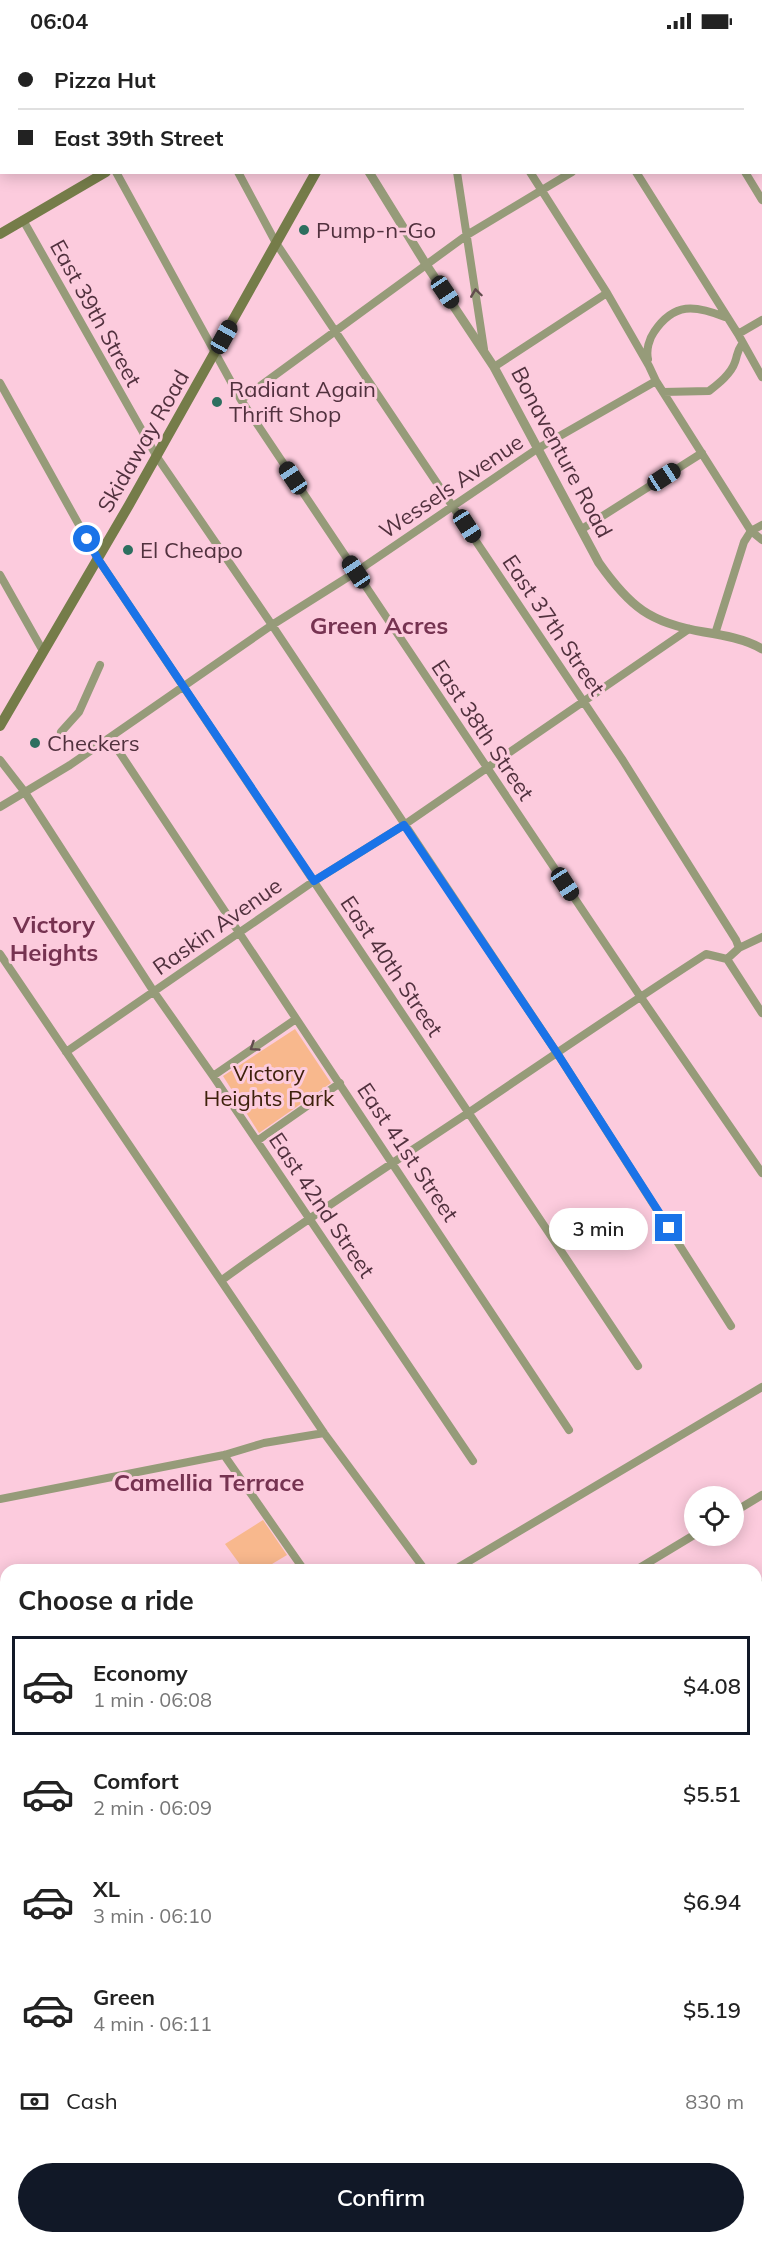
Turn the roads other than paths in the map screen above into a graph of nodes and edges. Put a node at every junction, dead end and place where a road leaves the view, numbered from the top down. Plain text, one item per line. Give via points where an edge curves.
1 (103, 174) edge
2 (117, 174) edge
3 (239, 174) edge
4 (314, 174) edge
5 (370, 174) edge
6 (457, 174) edge
7 (531, 174) edge
8 (569, 174) edge
9 (637, 174) edge
10 (746, 174) edge
11 (542, 190) junction
12 (762, 200) edge
13 (23, 220) junction
14 (0, 234) edge
15 (467, 235) junction
16 (276, 243) junction
17 (427, 266) junction
18 (607, 293) junction
19 (726, 318) junction
20 (762, 320) edge
21 (334, 330) junction
22 (738, 334) junction
23 (742, 344) junction
24 (484, 351) junction
25 (214, 354) junction
26 (649, 366) junction
27 (494, 367) junction
28 (762, 377) edge
29 (656, 381) junction
30 (0, 382) edge
31 (663, 392) junction
32 (241, 400) junction
33 (537, 449) junction
34 (702, 453) junction
35 (157, 457) junction
36 (454, 506) junction
37 (762, 525) edge
38 (582, 529) junction
39 (751, 531) junction
40 (762, 540) edge
41 (98, 559) junction
42 (356, 572) junction
43 (0, 575) edge
44 (272, 625) junction
45 (689, 630) junction
46 (715, 634) junction
47 (762, 649) edge
48 (43, 651) junction
49 (100, 664) dead end
50 (183, 686) junction
51 (583, 701) junction
52 (0, 726) edge
53 (61, 732) dead end
54 (110, 738) junction
55 (0, 760) edge
56 (486, 767) junction
57 (24, 791) junction
58 (0, 807) edge
59 (404, 825) junction
60 (314, 881) junction
61 (240, 933) junction
62 (762, 937) edge
63 (738, 948) junction
64 (0, 954) edge
65 (727, 959) junction
66 (154, 992) junction
67 (640, 996) junction
68 (762, 1013) edge
69 (296, 1019) junction
70 (66, 1052) junction
71 (557, 1053) junction
72 (213, 1076) junction
73 (340, 1083) junction
74 (468, 1113) junction
75 (256, 1141) junction
76 (392, 1161) junction
77 (762, 1173) edge
78 (309, 1217) junction
79 (222, 1280) junction
80 (731, 1326) dead end
81 (638, 1366) dead end
82 (762, 1387) edge
83 (569, 1430) dead end
84 (324, 1433) junction
85 (224, 1455) junction
86 (474, 1461) dead end
87 (762, 1495) edge
88 (0, 1499) edge
89 (744, 1506) edge
90 (684, 1542) edge
91 (300, 1564) edge
92 (421, 1564) edge
93 (464, 1564) edge
94 (646, 1564) edge

1 - 13 main road
2 - 25 street, East 38th Street
3 - 16 street, East 37th Street
4 - 16 main road, Skidaway Road
5 - 17 street
6 - 15 street, Bonaventure Road
7 - 11 street
8 - 11 street
9 - 19 street
10 - 12 street
11 - 15 street
11 - 18 street
13 - 14 main road
13 - 35 street, East 39th Street
15 - 17 street
24 -> 15 street, Bonaventure Road
16 - 21 street, East 37th Street
16 - 25 main road, Skidaway Road
17 - 21 street
17 - 24 street
18 - 26 street
18 - 27 street
19 - 22 street
19 - 26 street via 691,308 664,317 646,352
20 - 22 street
21 - 32 street
21 - 36 street, East 37th Street
22 - 23 street
23 - 28 street
23 - 31 street via 731,369 708,391
24 - 27 street, Bonaventure Road
25 - 32 street, East 38th Street
25 - 35 main road, Skidaway Road
26 - 29 street
27 - 33 street, Bonaventure Road
29 - 31 street
29 - 33 street, Wessels Avenue
30 - 41 street, East 40th Street
31 - 34 street
32 - 42 street, East 38th Street
33 - 36 street, Wessels Avenue
33 - 38 street, Bonaventure Road
34 - 38 street
34 - 39 street
35 - 41 main road, Skidaway Road
35 - 44 street, East 39th Street
36 - 42 street, Wessels Avenue
36 - 51 street, East 37th Street
37 - 39 street
38 - 45 street, Bonaventure Road via 599,563 628,601 661,621
39 - 40 street
39 - 46 street
41 - 48 main road, Skidaway Road
41 - 50 street, East 40th Street
42 - 44 street, Wessels Avenue
42 - 56 street, East 38th Street
43 - 48 street
44 - 50 street, Wessels Avenue
44 - 59 street, East 39th Street
45 - 46 street, Bonaventure Road
45 - 51 street, Raskin Avenue
46 - 47 street, Bonaventure Road
48 - 52 main road, Skidaway Road
49 - 53 street via 79,712
50 - 54 street, Wessels Avenue
50 - 60 street, East 40th Street
51 - 56 street, Raskin Avenue
51 - 63 street, East 37th Street via 724,920
54 - 57 street, Wessels Avenue
54 - 61 street, East 41st Street
55 - 57 street, East 42nd Street
56 - 59 street, Raskin Avenue
56 - 67 street, East 38th Street
57 - 58 street, Wessels Avenue
57 - 66 street, East 42nd Street
59 - 60 street, Raskin Avenue
59 - 71 street, East 39th Street
60 - 61 street, Raskin Avenue
60 - 74 street, East 40th Street
61 - 66 street, Raskin Avenue
61 - 69 street, East 41st Street
62 - 63 street
63 - 65 street
64 - 70 street
65 - 67 street via 706,954
65 - 68 street
66 - 70 street, Raskin Avenue
66 - 72 street, East 42nd Street
67 - 71 street
67 - 77 street, East 38th Street
69 -> 72 street
69 - 73 street, East 41st Street
70 - 79 street
71 - 74 street
71 - 80 street, East 39th Street
72 - 75 street, East 42nd Street
73 - 75 street
73 - 76 street, East 41st Street
74 - 76 street
74 - 81 street, East 40th Street
75 - 78 street, East 42nd Street
76 - 78 street
76 - 83 street, East 41st Street
78 - 79 street
78 - 86 street, East 42nd Street
79 - 84 street
82 - 93 street
84 - 85 street via 264,1443
84 - 92 street
85 - 88 street
85 - 91 street
87 - 89 street
90 - 94 street

